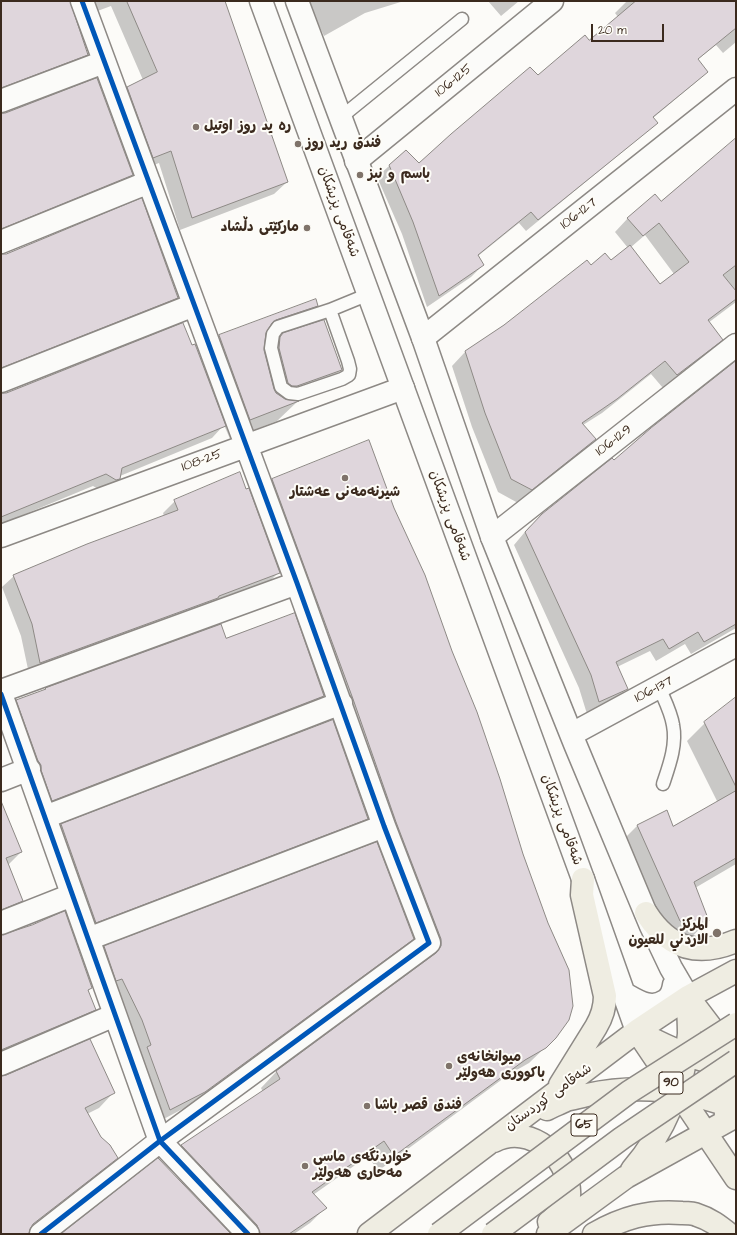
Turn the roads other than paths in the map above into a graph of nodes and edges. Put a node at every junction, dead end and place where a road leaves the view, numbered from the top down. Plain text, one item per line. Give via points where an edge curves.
1 (82, 1) edge
2 (261, 1) edge
3 (297, 1) edge
4 (552, 1) edge
5 (462, 19) dead end
6 (104, 62) junction
7 (736, 89) edge
8 (1, 101) edge
9 (340, 118) junction
10 (356, 161) junction
11 (149, 182) junction
12 (1, 242) edge
13 (369, 294) junction
14 (194, 305) junction
15 (330, 310) junction
16 (423, 338) junction
17 (736, 345) edge
18 (1, 381) edge
19 (403, 388) junction
20 (246, 445) junction
21 (1, 536) edge
22 (492, 538) junction
23 (297, 583) junction
24 (736, 646) edge
25 (659, 687) junction
26 (1, 693) edge
27 (341, 704) junction
28 (572, 734) junction
29 (28, 769) junction
30 (1, 780) edge
31 (663, 784) dead end
32 (45, 817) junction
33 (384, 826) junction
34 (583, 879) junction
35 (72, 895) junction
36 (646, 914) junction
37 (1, 923) edge
38 (88, 939) junction
39 (736, 941) edge
40 (671, 968) junction
41 (736, 971) edge
42 (623, 993) junction
43 (688, 998) junction
44 (115, 1015) junction
45 (736, 1024) edge
46 (637, 1032) junction
47 (686, 1054) junction
48 (735, 1059) edge
49 (1, 1064) edge
50 (677, 1091) junction
51 (556, 1093) junction
52 (731, 1113) edge
53 (706, 1133) junction
54 (160, 1141) junction
55 (482, 1147) junction
56 (626, 1177) junction
57 (735, 1177) edge
58 (41, 1234) edge
59 (248, 1234) edge
60 (369, 1234) edge
61 (439, 1234) edge
62 (493, 1234) edge
63 (535, 1234) edge
64 (548, 1234) edge
65 (594, 1234) edge
66 (729, 1234) edge

1 - 6 street
2 - 13 street, شەقامی پزیشکان
3 - 9 street
4 - 10 street, 106-125
5 - 9 lane
6 - 8 street
6 - 11 street
7 - 16 street, 106-127
9 - 10 street
10 - 16 street
11 - 12 street
11 - 14 street
13 - 15 lane
13 - 19 street, شەقامی پزیشکان
14 - 18 street
14 - 20 street
15 - 15 lane via 278,327 273,334 271,348 281,388 289,393 298,394 349,375 348,361
16 - 22 street
17 - 22 street, 106-129
19 - 20 street, 108-25
19 - 34 street, شەقامی پزیشکان
20 - 21 street, 108-25
20 - 23 street
22 - 28 street
23 - 26 street
23 - 27 street
24 - 25 street, 106-137
25 - 28 street, 106-137
25 - 31 lane via 673,726 670,762
26 - 29 street
27 - 32 street
27 - 33 street
28 - 36 street
29 - 30 street
29 - 32 street
32 - 35 street
33 - 38 street
33 - 54 street via 429,943
34 - 42 street, شەقامی پزیشکان
34 - 51 highway via 582,895 606,996 605,1004 596,1027
35 - 37 street
35 - 38 street
36 - 39 highway via 660,932 683,946 708,949
36 - 40 street
38 - 44 street
40 - 42 street via 674,978 673,990 664,1002 648,1006
40 - 43 street
41 - 43 highway, شەقامی کوردستان
42 - 46 street, شەقامی پزیشکان
43 - 46 highway, شەقامی کوردستان
43 - 47 highway via 689,1034
43 - 48 highway
44 - 49 street
44 - 54 street
45 - 61 highway, 65, bridge via 629,1092
46 - 47 highway
46 - 50 highway, 90
46 - 51 highway, شەقامی کوردستان
47 - 48 highway via 695,1058
47 - 50 highway
48 - 52 highway
48 - 62 highway, 65, bridge via 622,1138
50 - 52 highway via 714,1100
50 - 53 highway, 90
50 - 55 highway via 633,1089 602,1092 567,1100 523,1120
50 - 56 highway via 661,1129 641,1160
51 - 55 highway, شەقامی کوردستان
52 - 53 highway
52 - 57 highway via 727,1144
53 - 56 highway
53 - 57 highway, 90
54 - 58 street
54 - 59 street
55 - 60 highway, شەقامی کوردستان
55 - 63 highway via 501,1137 522,1137 541,1143 552,1151 560,1162 568,1180 568,1200 560,1212
56 - 64 highway
65 - 66 highway via 633,1216 674,1212 696,1214 714,1222

